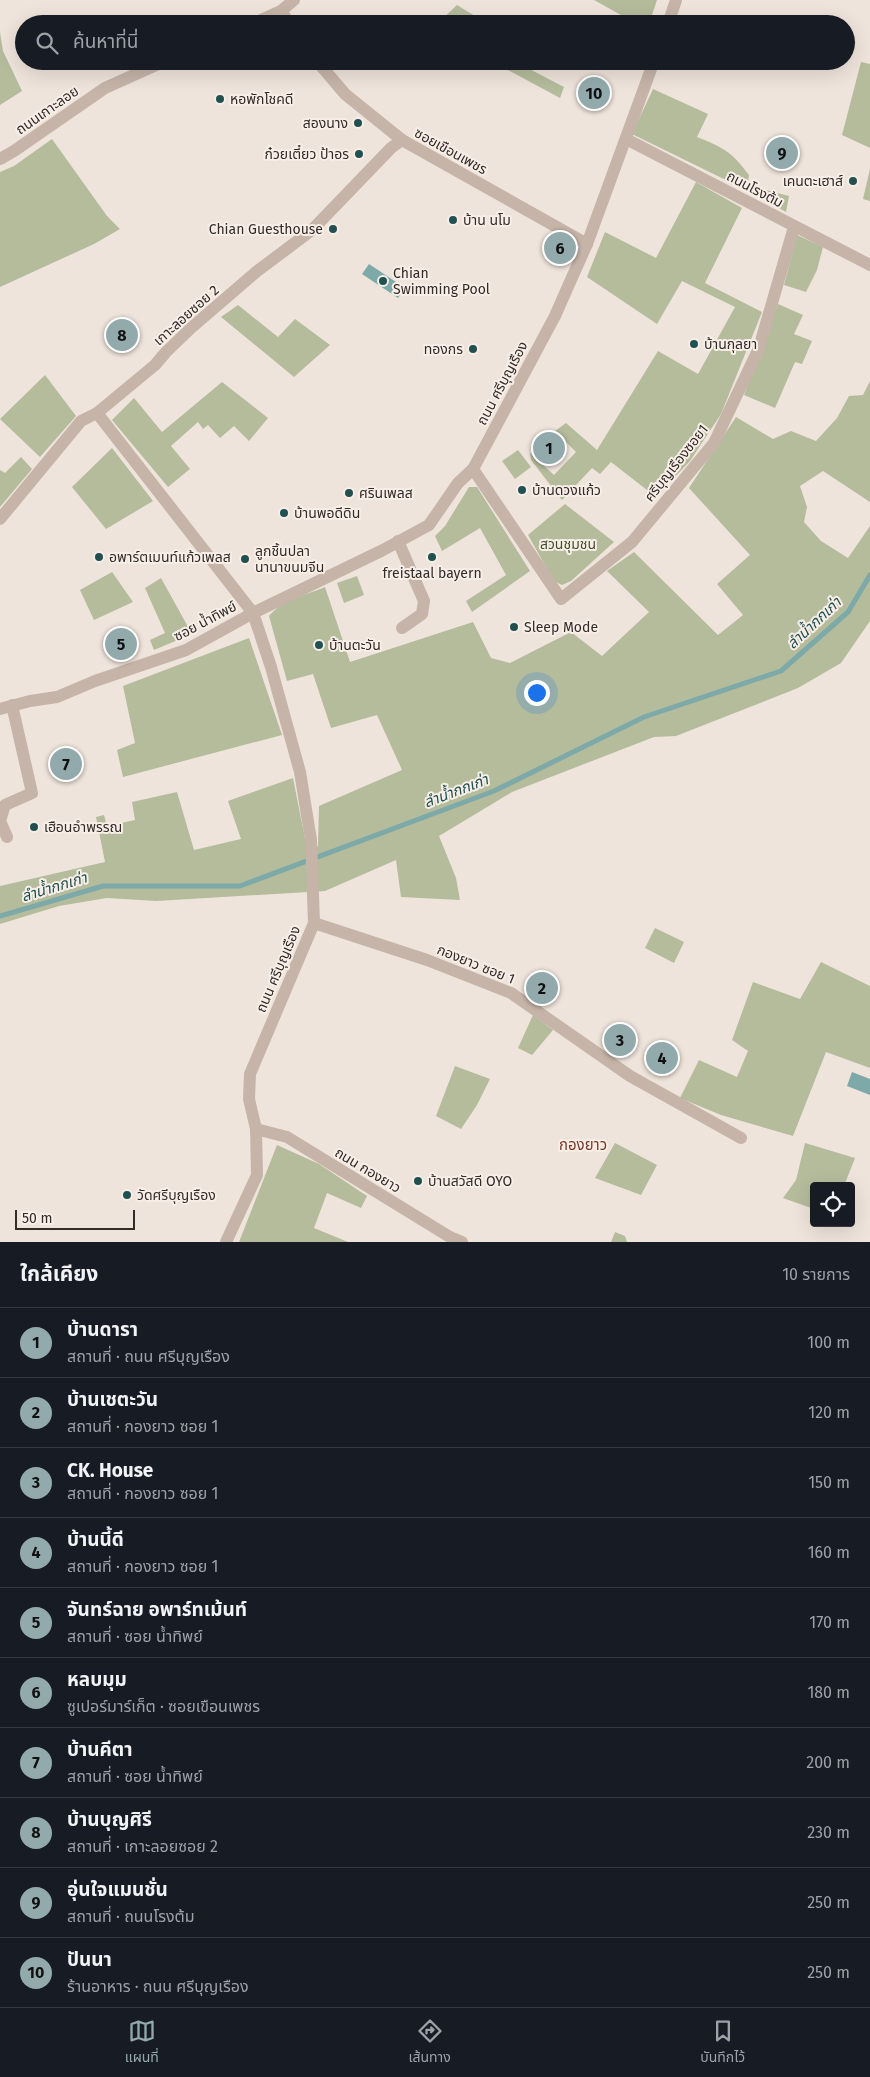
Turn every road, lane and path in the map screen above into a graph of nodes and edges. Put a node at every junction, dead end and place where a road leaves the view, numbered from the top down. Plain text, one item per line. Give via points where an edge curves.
1 (294, 0) edge
2 (676, 0) edge
3 (281, 11) junction
4 (272, 15) edge
5 (284, 15) edge
6 (671, 15) edge
7 (146, 70) edge
8 (325, 70) edge
9 (651, 70) edge
10 (626, 139) junction
11 (402, 140) junction
12 (0, 159) edge
13 (794, 227) junction
14 (587, 244) junction
15 (870, 265) edge
16 (97, 413) junction
17 (473, 469) junction
18 (0, 519) edge
19 (398, 542) junction
20 (253, 613) junction
21 (402, 628) dead end
22 (6, 707) edge
23 (7, 837) dead end
24 (314, 923) junction
25 (256, 1129) junction
26 (741, 1138) dead end
27 (226, 1242) edge
28 (462, 1242) edge

1 - 3 street
2 - 6 street
3 - 4 street
3 - 5 street
7 - 12 street, ถนนเกาะลอย via 105,88
8 - 11 street, ซอยเขือนเพชร via 345,94
9 - 10 street, ถนน ศรีบุญเรือง
10 - 13 street, ถนนโรงต้ม
10 - 14 street, ถนน ศรีบุญเรือง
11 - 14 street, ซอยเขือนเพชร
11 - 16 street, เกาะลอยซอย 2 via 312,230 256,272 191,328 155,365
13 - 15 street, ถนนโรงต้ม
13 - 17 street, ศรีบุญเรืองซอย1 via 760,348 714,443 632,542 561,599
14 - 17 street, ถนน ศรีบุญเรือง via 555,316
16 - 18 street, เกาะลอยซอย 2 via 81,421
16 - 20 street, ถนน ศรีบุญเรือง
17 - 19 street, ถนน ศรีบุญเรือง via 458,483 429,525
19 - 20 street, ถนน ศรีบุญเรือง
19 - 21 street via 425,604 422,614
20 - 22 street, ซอย น้ำทิพย์ via 186,650 57,697
20 - 24 street, ถนน ศรีบุญเรือง via 291,734 303,784 311,840
22 - 23 street via 32,793 5,805 0,821
24 - 25 street, ถนน ศรีบุญเรือง via 250,1074 249,1099
24 - 26 street, กองยาว ซอย 1 via 427,960 511,994 630,1076
25 - 27 street, ถนน ศรีบุญเรือง via 257,1175
25 - 28 street, ถนน กองยาว via 287,1137

